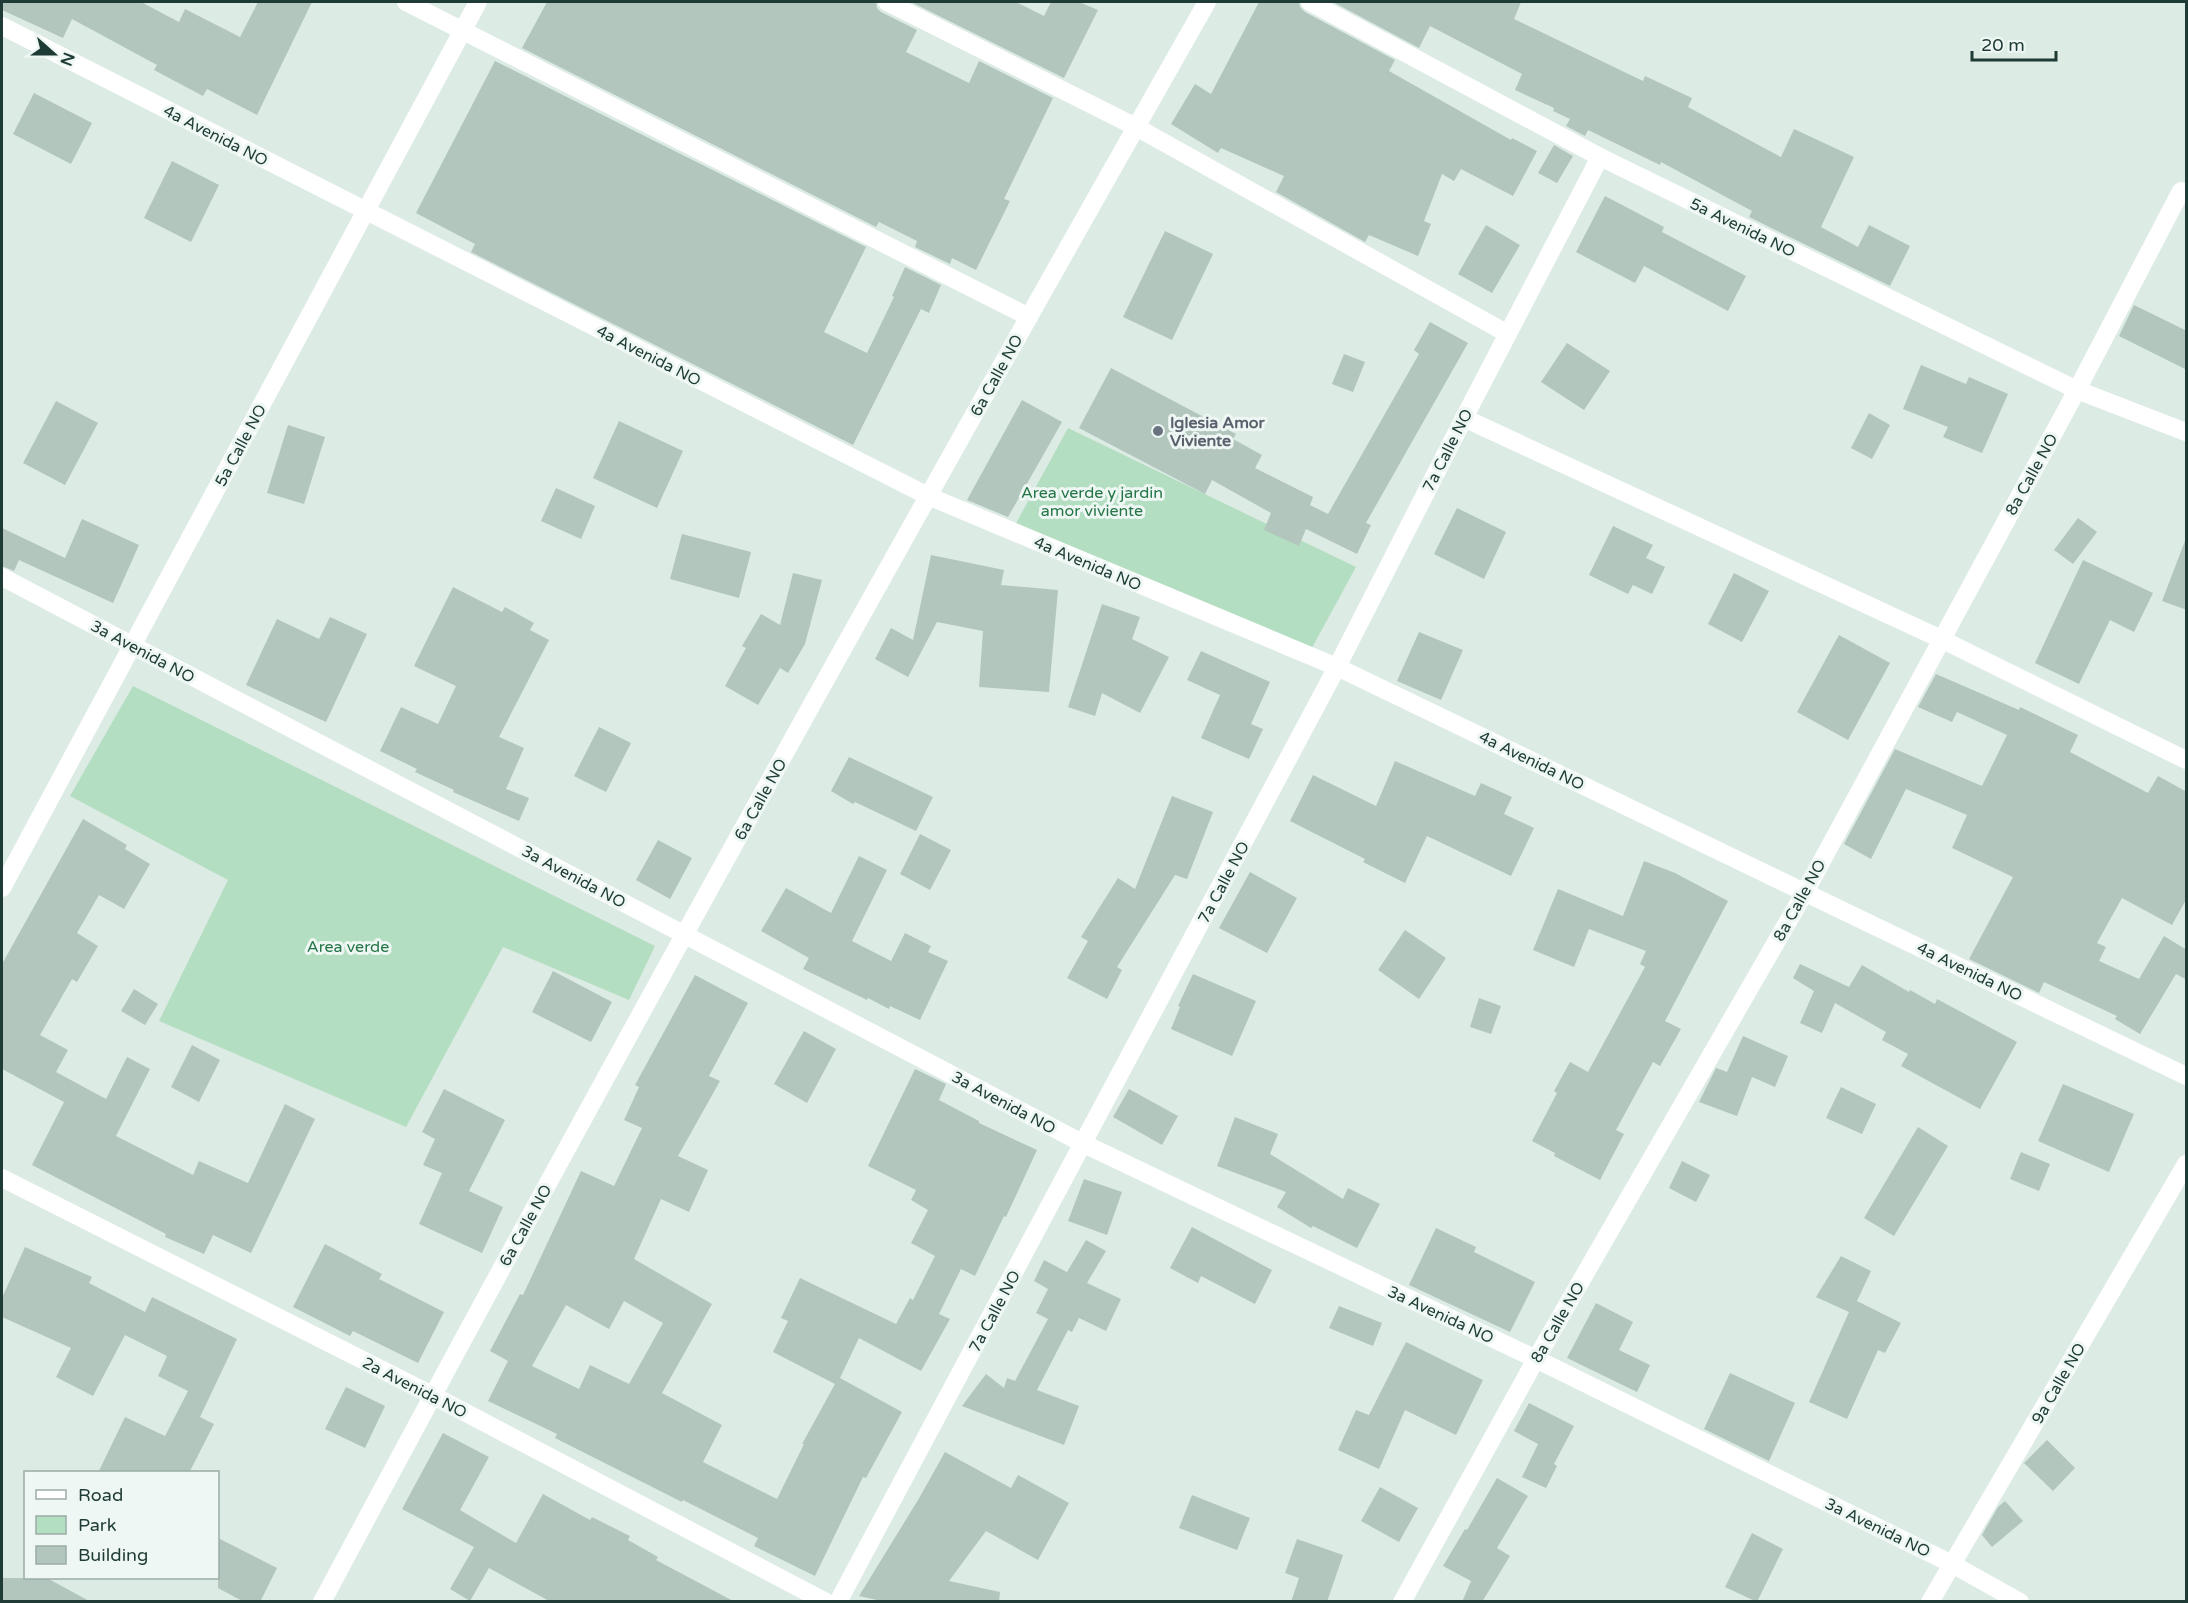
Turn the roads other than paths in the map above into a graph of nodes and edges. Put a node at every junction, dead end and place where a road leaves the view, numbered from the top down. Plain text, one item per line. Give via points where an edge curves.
1 (406, 2) edge
2 (478, 2) edge
3 (886, 2) edge
4 (1207, 2) edge
5 (1310, 2) edge
6 (2, 26) edge
7 (462, 32) junction
8 (1136, 127) junction
9 (1600, 158) junction
10 (2181, 191) dead end
11 (365, 211) junction
12 (1029, 317) junction
13 (1508, 334) junction
14 (2077, 390) junction
15 (1464, 418) junction
16 (2187, 432) edge
17 (928, 496) junction
18 (2, 576) edge
19 (1941, 639) junction
20 (132, 645) junction
21 (1337, 667) junction
22 (2187, 760) edge
23 (2, 888) edge
24 (1805, 892) junction
25 (685, 933) junction
26 (2187, 1076) edge
27 (1084, 1144) junction
28 (2187, 1164) edge
29 (2, 1178) edge
30 (1536, 1359) junction
31 (432, 1395) junction
32 (1952, 1564) junction
33 (322, 1602) edge
34 (826, 1602) edge
35 (838, 1602) edge
36 (1402, 1602) edge
37 (1930, 1602) edge
38 (2020, 1602) edge

1 - 7 street
2 - 7 street, 5a Calle NO
3 - 8 street
4 - 8 street, 6a Calle NO
5 - 9 street, 5a Avenida NO
6 - 11 street, 4a Avenida NO
7 - 11 street, 5a Calle NO
7 - 12 street
8 - 12 street, 6a Calle NO
8 - 13 street
9 - 13 street, 7a Calle NO
9 - 14 street, 5a Avenida NO
10 - 14 street, 8a Calle NO
11 - 17 street, 4a Avenida NO
11 - 20 street, 5a Calle NO
12 - 17 street, 6a Calle NO
13 - 15 street, 7a Calle NO
14 - 16 street, 5a Avenida NO
14 - 19 street, 8a Calle NO
15 - 19 street
15 - 21 street, 7a Calle NO
17 - 21 street, 4a Avenida NO
17 - 25 street, 6a Calle NO
18 - 20 street, 3a Avenida NO
19 - 22 street
19 - 24 street, 8a Calle NO
20 - 23 street, 5a Calle NO
20 - 25 street, 3a Avenida NO
21 - 24 street, 4a Avenida NO
21 - 27 street, 7a Calle NO
24 - 26 street, 4a Avenida NO
24 - 30 street, 8a Calle NO
25 - 27 street, 3a Avenida NO
25 - 31 street, 6a Calle NO
27 - 30 street, 3a Avenida NO
27 - 35 street, 7a Calle NO
28 - 32 street, 9a Calle NO
29 - 31 street, 2a Avenida NO
30 - 32 street, 3a Avenida NO
30 - 36 street, 8a Calle NO
31 - 33 street, 6a Calle NO
31 - 34 street, 2a Avenida NO
32 - 37 street, 9a Calle NO
32 - 38 street, 3a Avenida NO

